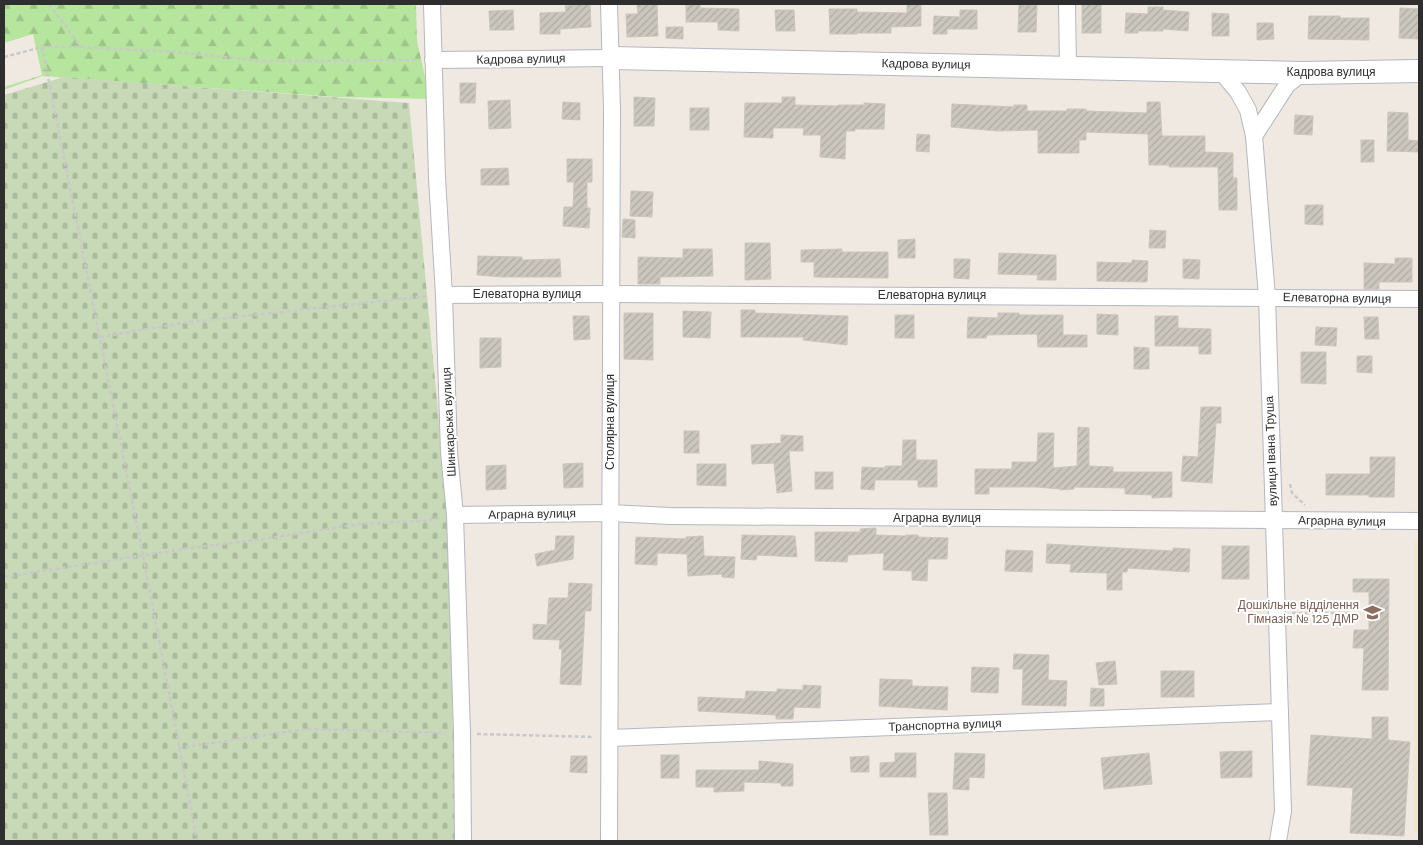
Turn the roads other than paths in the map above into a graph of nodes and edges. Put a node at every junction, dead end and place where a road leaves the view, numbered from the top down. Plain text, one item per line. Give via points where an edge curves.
1 (432, 4) edge
2 (609, 4) edge
3 (1067, 4) edge
4 (611, 58) junction
5 (433, 60) junction
6 (1068, 67) junction
7 (1220, 70) junction
8 (1419, 71) edge
9 (1302, 73) junction
10 (1254, 136) junction
11 (611, 294) junction
12 (444, 295) junction
13 (1267, 297) junction
14 (1419, 299) edge
15 (610, 513) junction
16 (455, 515) junction
17 (1274, 520) junction
18 (1419, 521) edge
19 (1280, 712) junction
20 (610, 738) junction
21 (463, 841) edge
22 (609, 841) edge
23 (1278, 841) edge

1 - 5 street, Шинкарська вулиця
2 - 4 street, Столярна вулиця
3 - 6 street
4 - 5 street, Кадрова вулиця
4 - 6 street, Кадрова вулиця
4 - 11 street, Столярна вулиця
5 - 12 street, Шинкарська вулиця
6 - 7 street, Кадрова вулиця
7 - 9 street, Кадрова вулиця
7 - 10 street, вулиця Івана Труша via 1248,110
8 - 9 street, Кадрова вулиця
9 - 10 street via 1287,86
10 - 13 street, вулиця Івана Труша
11 - 12 street, Елеваторна вулиця
11 - 13 street, Елеваторна вулиця
11 - 15 street, Столярна вулиця
12 - 16 street, Шинкарська вулиця via 449,452
13 - 14 street, Елеваторна вулиця
13 - 17 street, вулиця Івана Труша
15 - 16 street, Аграрна вулиця
15 - 17 street, Аграрна вулиця
15 - 20 street, Столярна вулиця
16 - 21 street, Шинкарська вулиця
17 - 18 street, Аграрна вулиця
17 - 19 street, вулиця Івана Труша
19 - 20 street, Транспортна вулиця
19 - 23 street, вулиця Івана Труша via 1283,811
20 - 22 street, Столярна вулиця

